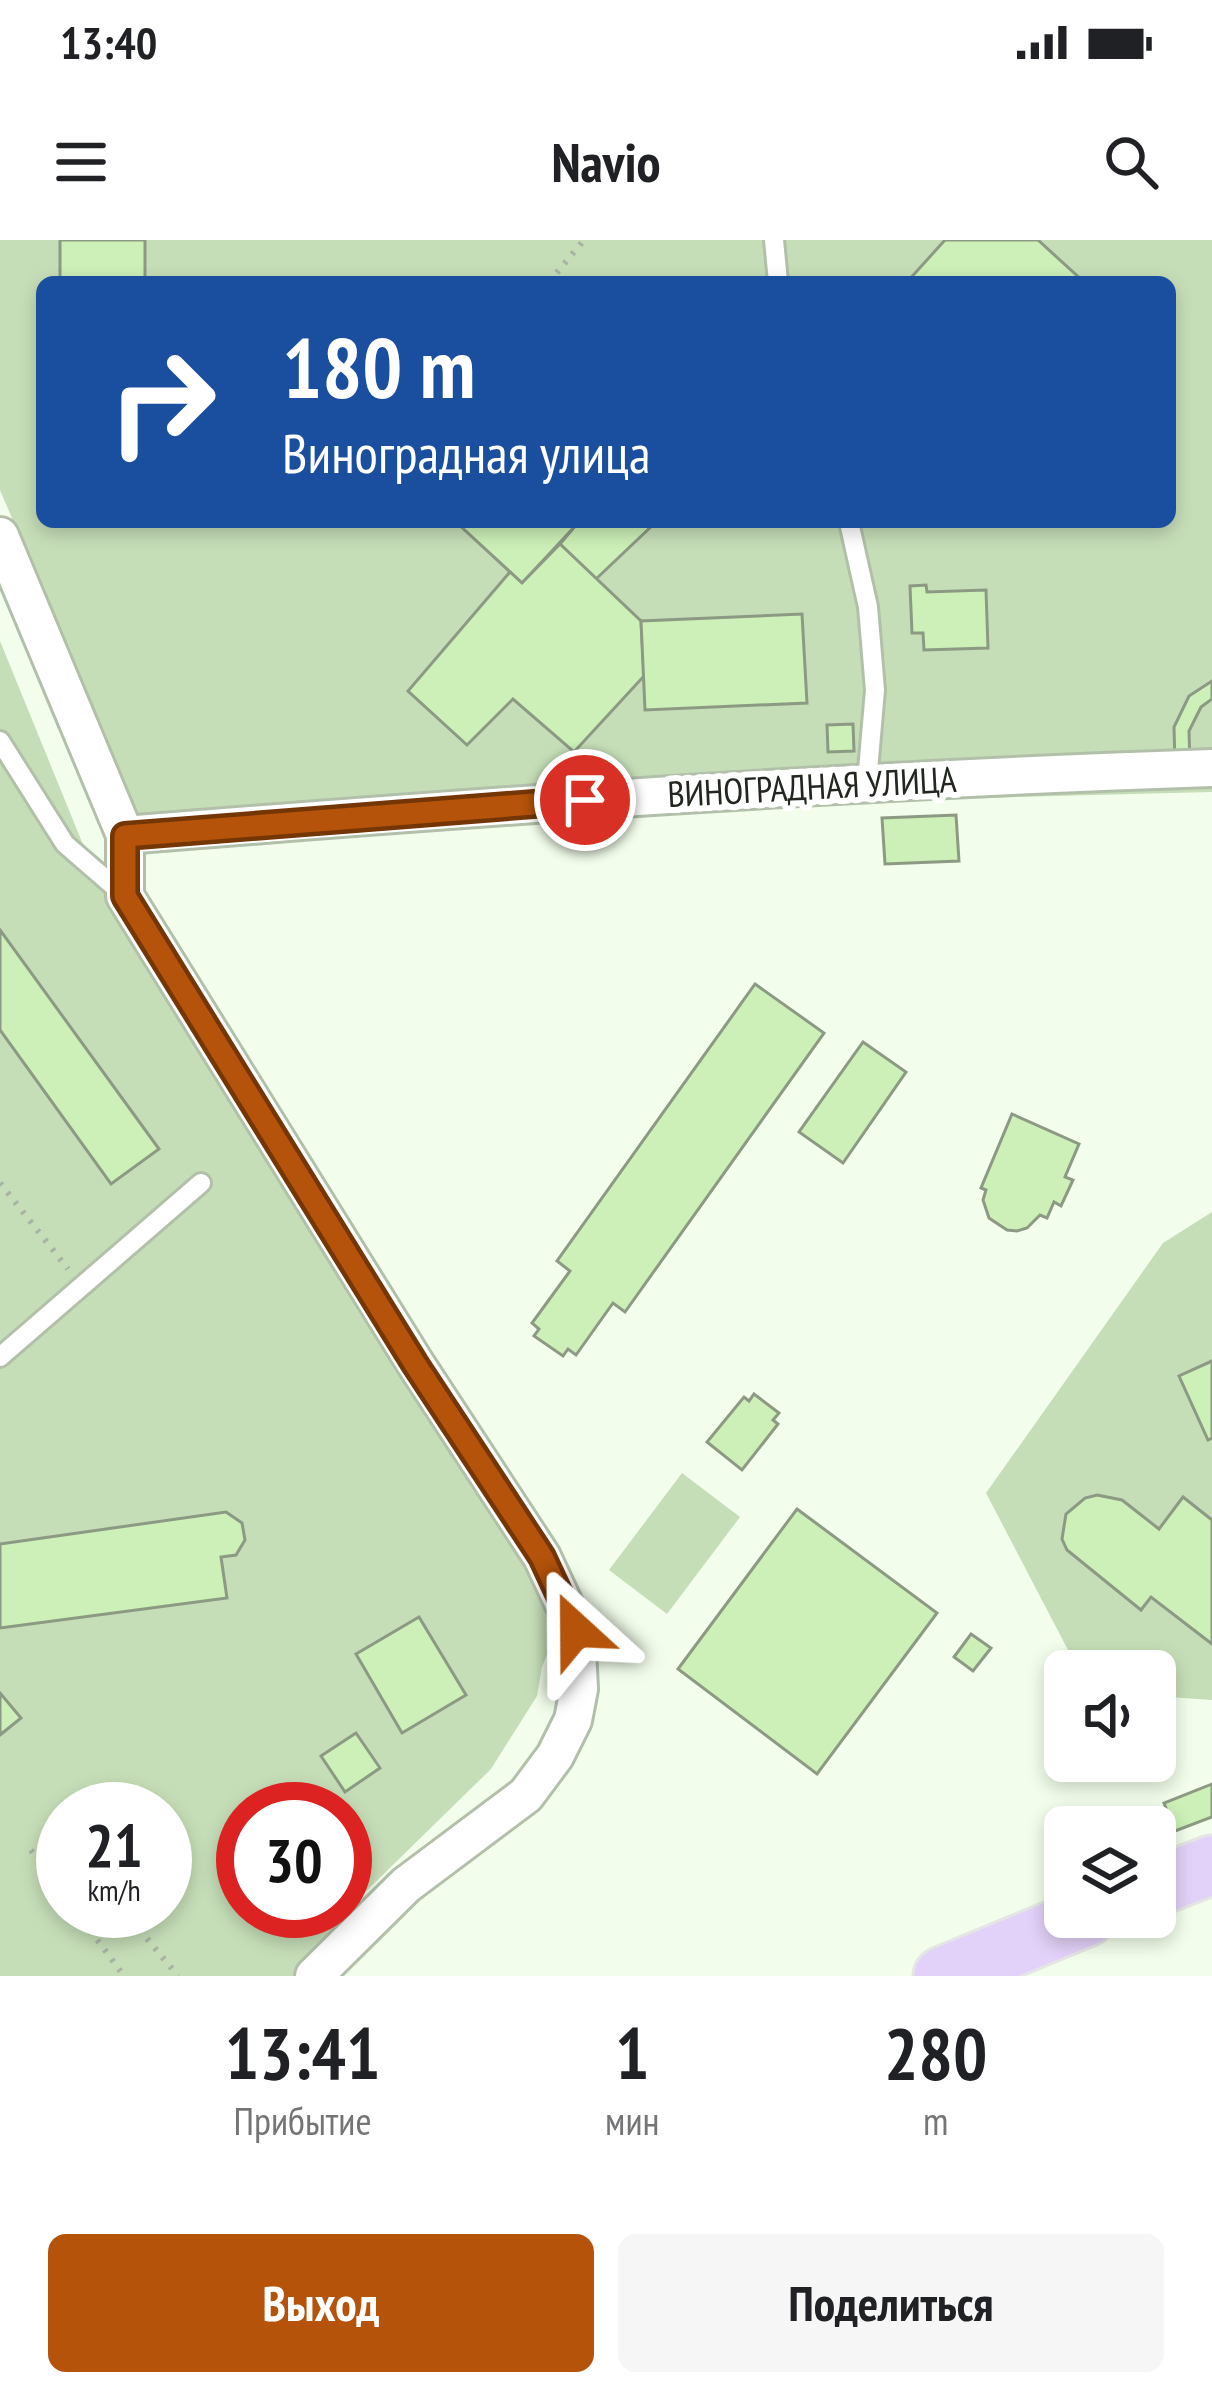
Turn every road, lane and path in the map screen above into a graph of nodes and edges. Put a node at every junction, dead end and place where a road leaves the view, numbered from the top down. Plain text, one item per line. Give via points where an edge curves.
1 (584, 240) edge
2 (774, 240) edge
3 (554, 276) edge
4 (777, 276) edge
5 (850, 528) edge
6 (0, 536) edge
7 (0, 741) edge
8 (1212, 768) edge
9 (867, 782) junction
10 (125, 836) junction
11 (125, 896) junction
12 (0, 1183) edge
13 (201, 1184) dead end
14 (82, 1286) junction
15 (0, 1357) edge
16 (31, 1850) dead end
17 (36, 1857) edge
18 (1212, 1865) edge
19 (1176, 1879) edge
20 (1044, 1936) edge
21 (96, 1938) edge
22 (146, 1938) edge
23 (965, 1972) edge
24 (124, 1976) edge
25 (178, 1976) edge
26 (314, 1976) edge

1 - 3 path
2 - 4 lane
5 - 9 lane via 875,690
6 - 10 street
7 - 11 lane via 65,844
8 - 9 street, ВИНОГРАДНАЯ УЛИЦА
9 - 10 street, ВИНОГРАДНАЯ УЛИЦА
10 - 11 street
11 - 26 street via 542,1557 576,1630 573,1720 526,1795 406,1885
12 - 14 path
13 - 14 lane
14 - 15 lane
16 - 17 path
18 - 19 main road
20 - 23 main road
21 - 24 path
22 - 25 path

